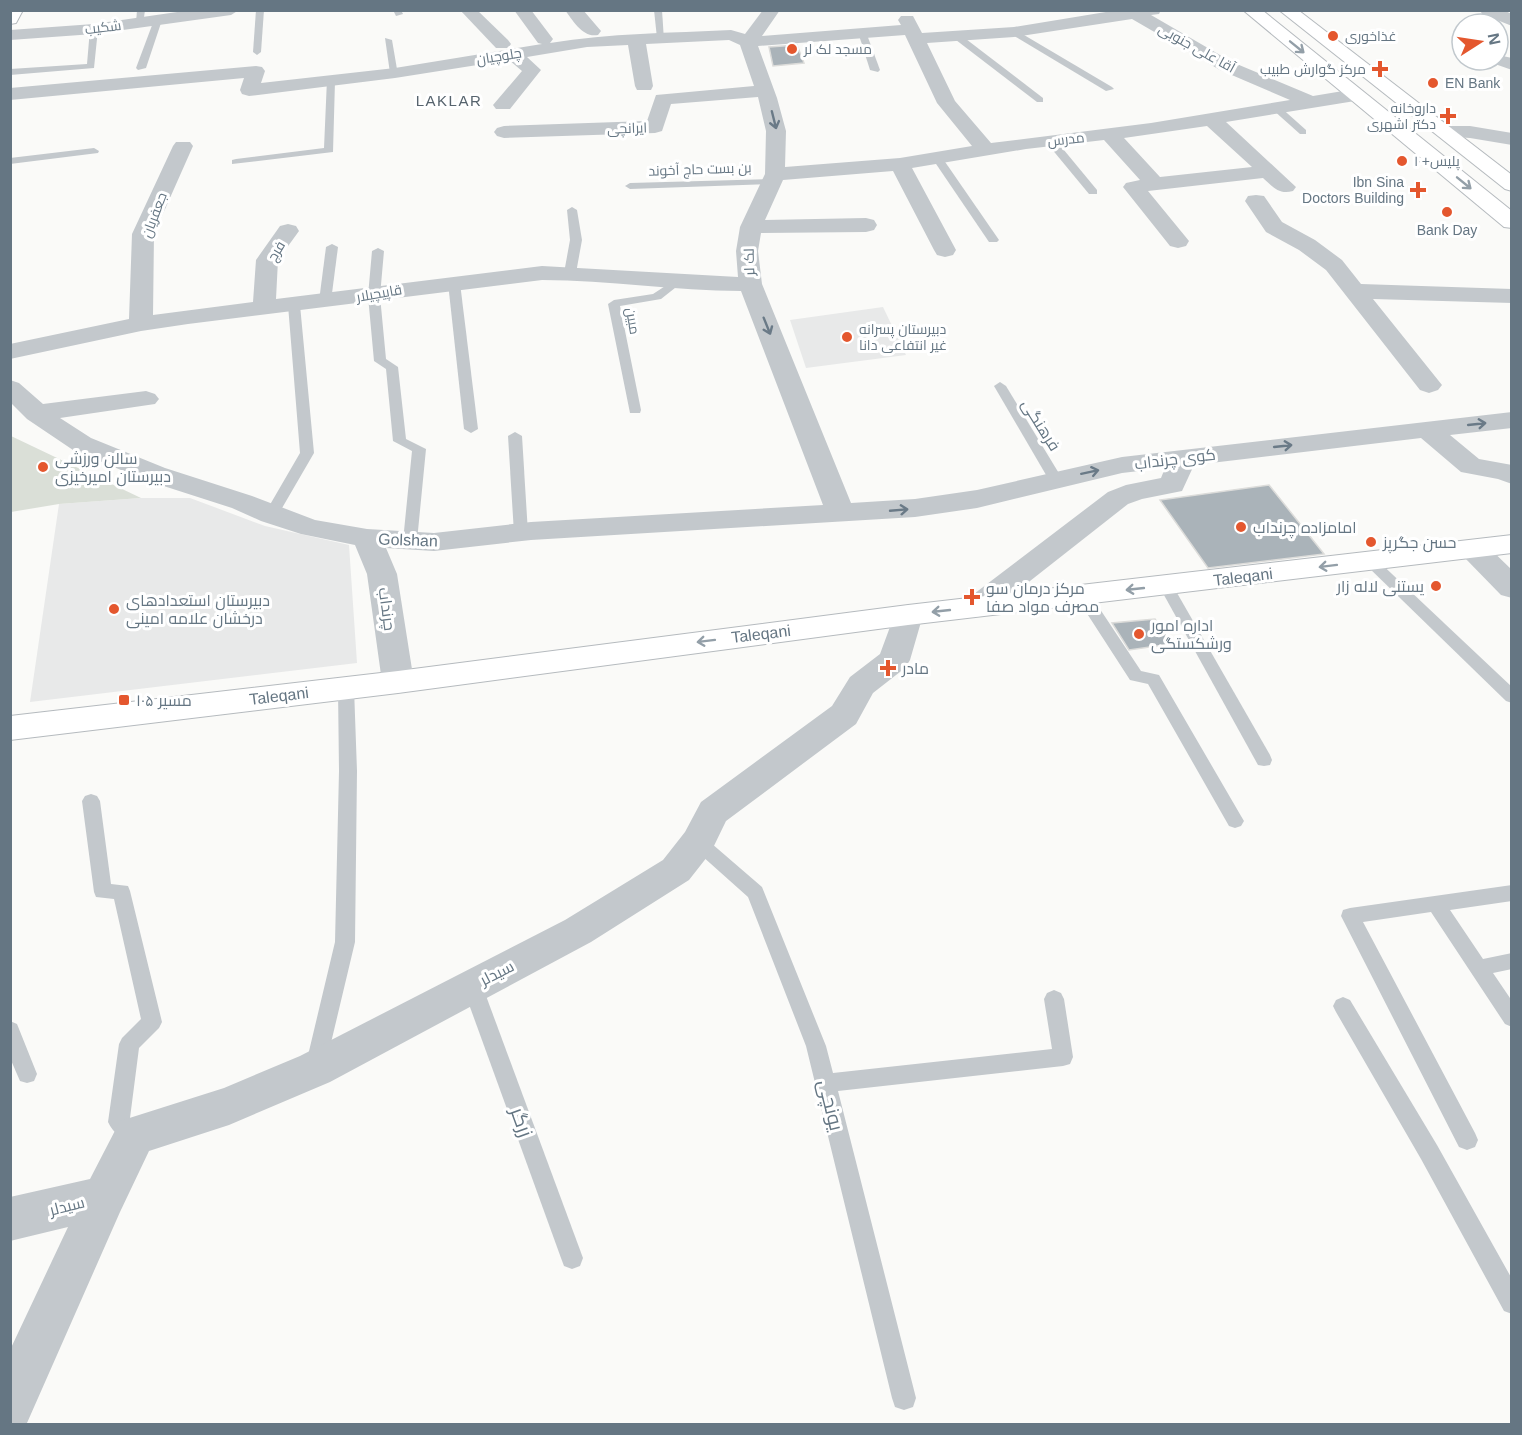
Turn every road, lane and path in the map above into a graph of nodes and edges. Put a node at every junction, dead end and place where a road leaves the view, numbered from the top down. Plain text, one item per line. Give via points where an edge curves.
1 (15, 10) edge
2 (231, 10) edge
3 (260, 10) edge
4 (522, 10) edge
5 (573, 10) edge
6 (658, 10) edge
7 (772, 10) edge
8 (903, 10) edge
9 (1251, 10) edge
10 (1287, 10) edge
11 (1488, 10) edge
12 (469, 11) edge
13 (1144, 12) edge
14 (140, 17) edge
15 (10, 19) edge
16 (158, 20) junction
17 (1512, 21) edge
18 (94, 29) junction
19 (592, 31) dead end
20 (861, 32) junction
21 (1014, 32) junction
22 (914, 34) junction
23 (10, 35) edge
24 (661, 38) junction
25 (959, 38) junction
26 (544, 39) dead end
27 (636, 39) junction
28 (388, 40) dead end
29 (748, 42) junction
30 (1189, 45) junction
31 (1167, 48) dead end
32 (507, 49) junction
33 (256, 52) dead end
34 (141, 68) dead end
35 (874, 70) dead end
36 (10, 72) edge
37 (395, 73) junction
38 (330, 81) junction
39 (644, 86) dead end
40 (1108, 89) dead end
41 (765, 91) junction
42 (10, 94) edge
43 (1355, 95) junction
44 (1040, 100) dead end
45 (1310, 102) junction
46 (503, 105) dead end
47 (1275, 107) junction
48 (1212, 120) junction
49 (504, 132) dead end
50 (1303, 132) dead end
51 (1445, 132) junction
52 (1110, 135) junction
53 (1512, 139) edge
54 (1050, 140) junction
55 (183, 146) dead end
56 (986, 150) junction
57 (94, 151) dead end
58 (937, 158) junction
59 (10, 161) edge
60 (236, 162) dead end
61 (900, 164) junction
62 (1267, 171) junction
63 (773, 178) junction
64 (1510, 183) edge
65 (1155, 184) junction
66 (630, 186) dead end
67 (1286, 187) dead end
68 (1093, 192) dead end
69 (1256, 201) dead end
70 (572, 210) dead end
71 (1512, 222) edge
72 (866, 225) dead end
73 (750, 227) junction
74 (288, 231) dead end
75 (993, 240) dead end
76 (1178, 241) dead end
77 (332, 247) dead end
78 (945, 250) dead end
79 (378, 251) dead end
80 (570, 273) junction
81 (676, 282) junction
82 (454, 283) junction
83 (750, 284) junction
84 (1354, 291) junction
85 (374, 296) junction
86 (1512, 296) edge
87 (325, 301) junction
88 (294, 305) junction
89 (264, 308) junction
90 (141, 324) junction
91 (10, 352) edge
92 (1430, 385) dead end
93 (1000, 386) dead end
94 (10, 388) edge
95 (146, 399) dead end
96 (634, 410) dead end
97 (29, 416) edge
98 (1512, 420) edge
99 (471, 429) dead end
100 (1426, 429) junction
101 (515, 436) dead end
102 (1183, 457) junction
103 (1512, 476) edge
104 (1056, 480) junction
105 (841, 514) junction
106 (271, 516) junction
107 (521, 532) junction
108 (367, 538) junction
109 (422, 542) junction
110 (1512, 544) edge
111 (1473, 549) junction
112 (1370, 561) junction
113 (382, 574) junction
114 (1166, 586) junction
115 (1512, 588) edge
116 (1083, 595) junction
117 (977, 607) junction
118 (908, 615) junction
119 (398, 682) junction
120 (346, 688) junction
121 (1512, 697) edge
122 (10, 728) edge
123 (1264, 760) dead end
124 (91, 801) dead end
125 (1235, 821) dead end
126 (698, 842) junction
127 (1512, 893) edge
128 (1435, 903) junction
129 (1512, 961) edge
130 (1479, 968) junction
131 (472, 985) junction
132 (1054, 999) dead end
133 (1343, 1006) dead end
134 (1512, 1018) edge
135 (10, 1030) edge
136 (315, 1069) junction
137 (27, 1074) dead end
138 (825, 1083) junction
139 (135, 1135) junction
140 (1467, 1140) dead end
141 (104, 1197) junction
142 (10, 1220) edge
143 (572, 1258) dead end
144 (1512, 1303) edge
145 (904, 1398) dead end
146 (10, 1406) edge

1 - 15 main road
2 - 16 street, شکیب
3 - 33 lane
4 - 26 street
5 - 19 street
6 - 24 lane
7 - 29 street
8 - 22 street
9 -> 43 main road
10 - 51 main road
11 - 17 street
12 - 32 street
13 - 21 street, چلوچیان
13 - 30 street, آقا علی جنوبی
14 - 16 street, شکیب
14 - 18 street, شکیب
16 - 34 lane
18 - 23 street, شکیب
18 - 36 lane via 91,66
20 - 22 street, چلوچیان
20 - 29 street, چلوچیان
20 - 35 lane
21 - 25 street, چلوچیان
21 - 40 lane
22 - 25 street, چلوچیان
22 - 56 street via 946,103
24 - 27 street, چلوچیان
24 - 29 street, چلوچیان via 731,35
25 - 44 lane
27 - 32 street, چلوچیان
27 - 39 street
28 - 37 lane
29 - 41 street, لک لر
30 - 31 street
30 - 45 street, آقا علی جنوبی via 1226,66
32 - 37 street, چلوچیان
32 - 46 street via 532,70
37 - 38 street, چلوچیان
38 - 42 street, چلوچیان via 249,90 256,71
38 - 60 lane via 329,150
41 - 49 street, ایرانچی via 663,99 655,127
41 -> 63 street, لک لر via 776,131
43 - 45 street, مدرس
43 -> 71 main road
45 - 47 street, مدرس
47 - 48 street, مدرس
47 - 50 lane
48 - 52 street, مدرس
48 - 62 street
51 - 53 street
51 - 64 main road
52 - 54 street, مدرس
52 - 65 street
54 - 56 street, مدرس
54 - 68 lane
55 - 90 street, جعفریان via 143,234
56 - 58 street, مدرس
57 - 59 lane
58 - 61 street, مدرس
58 - 75 lane
61 - 63 street, مدرس
61 - 78 street
62 - 65 street
62 - 67 street
63 - 66 lane, بن بست حاج آخوند
63 - 73 street, لک لر
65 - 76 street via 1133,187
69 - 84 street via 1274,227 1334,265
70 - 80 lane via 576,240
72 - 73 street
73 - 83 street, لک لر
74 - 89 street, فرج via 267,260
77 - 87 lane
79 - 85 lane
80 - 81 street, قاپیچیلار
80 - 82 street, قاپیچیلار
81 - 83 street, قاپیچیلار
81 - 96 lane, مبین via 657,297 614,304
82 - 85 street, قاپیچیلار
82 - 99 lane
83 -> 105 street, لک لر
84 - 86 street
84 - 92 street
85 - 87 street, قاپیچیلار
85 - 109 lane via 380,362 392,367 400,441 419,449
87 - 88 street, قاپیچیلار
88 - 89 street, قاپیچیلار
88 - 106 lane via 307,453
89 - 90 street, قاپیچیلار
90 - 91 street, قاپیچیلار
93 - 104 lane, فرهنگی
94 - 97 street, Golshan
95 - 97 street
97 - 106 street, Golshan via 82,444
100 -> 98 street, کوی چرنداب
102 -> 100 street, کوی چرنداب
100 - 103 street via 1471,466
101 - 107 lane
104 -> 102 street, کوی چرنداب
102 - 117 street via 1172,485 1136,490 1118,498
105 -> 104 street, کوی چرنداب via 967,500
105 - 107 street, Golshan
106 - 108 street, Golshan
107 - 109 street, Golshan
108 - 109 street, Golshan
108 - 113 street, چرنداب
109 - 113 street
110 - 111 main road, Taleqani
111 - 112 main road, Taleqani
111 - 115 street
112 -> 114 main road, Taleqani
112 - 121 lane
113 - 119 street, چرنداب
114 -> 116 main road, Taleqani
114 - 123 lane
116 - 117 main road, Taleqani
116 - 125 lane via 1136,676 1153,680
117 -> 118 main road, Taleqani
118 -> 119 main road, Taleqani
118 - 126 street, سیدلر via 894,660 861,685 844,716 712,812
119 - 120 main road, Taleqani
120 - 122 main road, Taleqani
120 - 136 lane via 345,942
124 - 139 lane via 103,892 121,891 152,1022 129,1044 119,1122
126 - 131 street, سیدلر via 675,870 578,931
126 - 138 lane, یونچی via 755,891 816,1046
127 - 128 lane
128 - 130 lane
128 - 140 lane via 1350,916
129 - 130 lane
130 - 134 lane
131 - 136 street, سیدلر
131 - 143 lane, زرگر
132 - 138 lane via 1063,1057
133 - 144 lane via 1430,1152
135 - 137 lane
136 - 139 street, سیدلر via 229,1106
138 - 145 lane, یونچی
139 - 141 street, سیدلر
141 - 142 street, سیدلر
141 - 146 street

